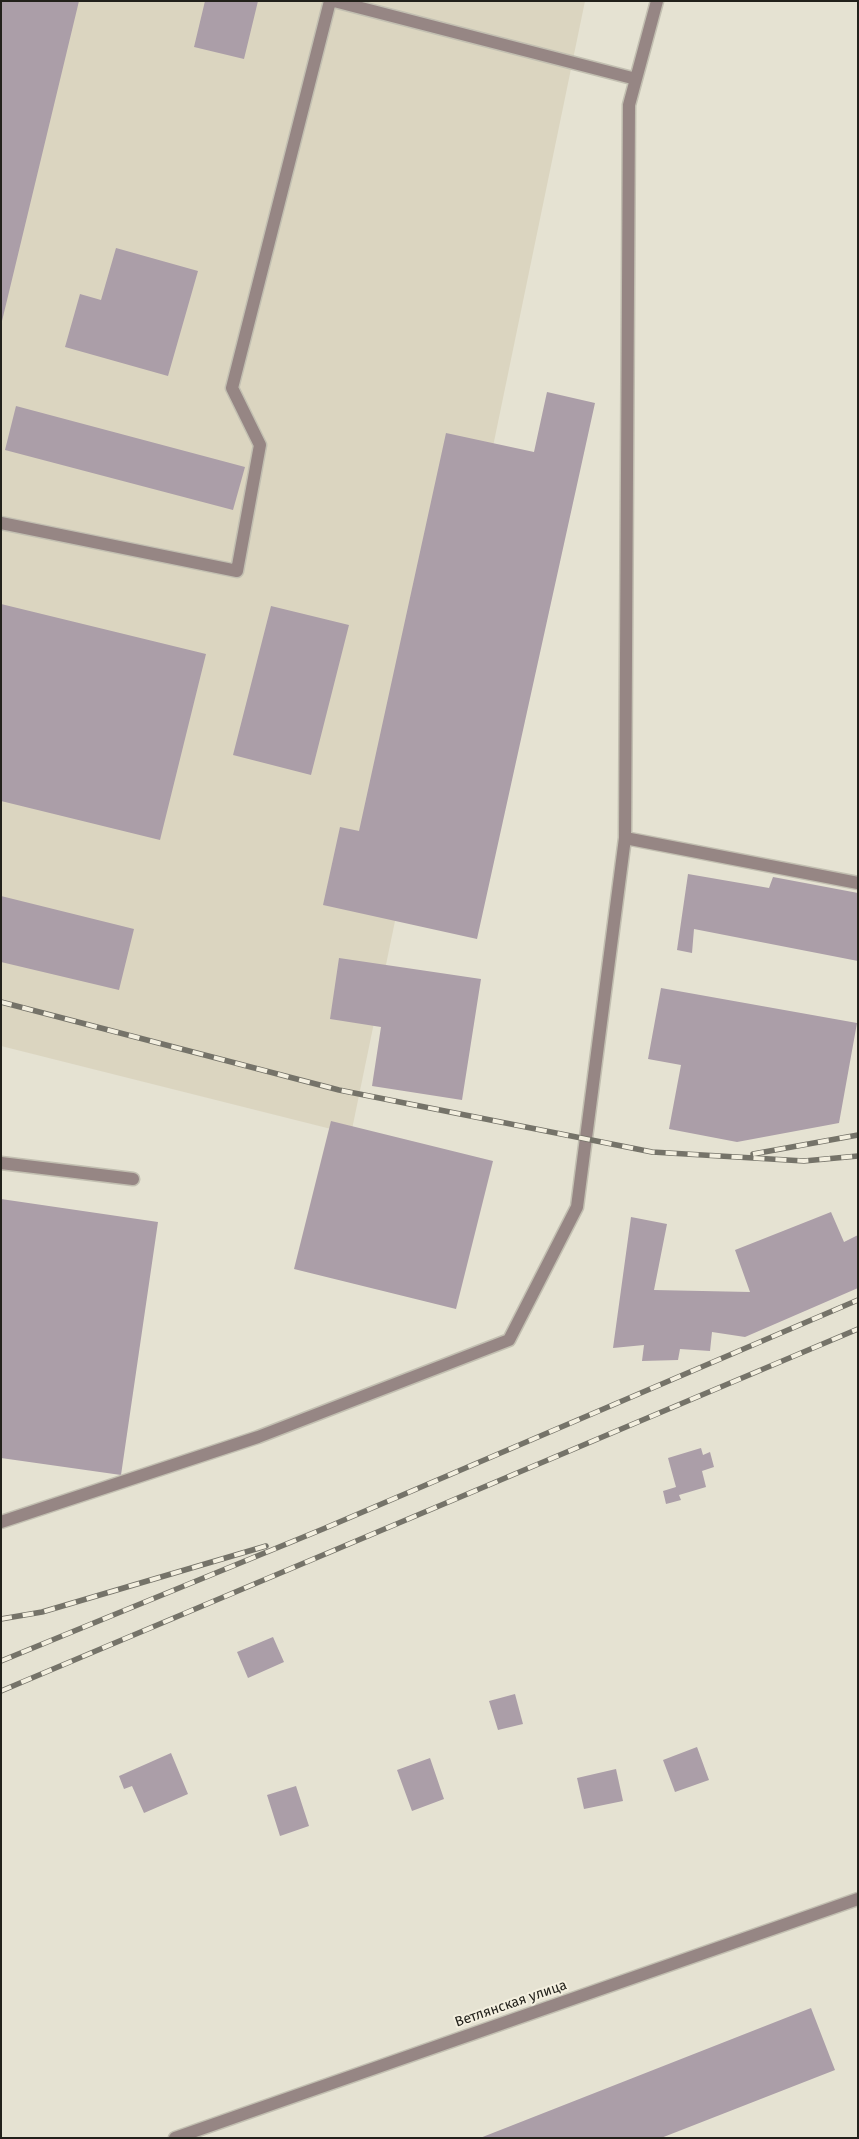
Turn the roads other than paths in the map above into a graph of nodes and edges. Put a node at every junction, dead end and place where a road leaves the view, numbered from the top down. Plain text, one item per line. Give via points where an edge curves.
1 (330, 1) edge
2 (334, 1) edge
3 (658, 1) edge
4 (636, 79) junction
5 (1, 524) edge
6 (625, 838) junction
7 (858, 883) edge
8 (1, 1163) edge
9 (133, 1179) dead end
10 (1, 1522) edge
11 (858, 1899) edge
12 (175, 2138) edge

1 - 5 street via 232,388 260,445 237,571
2 - 4 street
3 - 4 street
4 - 6 street via 629,105
6 - 7 street
6 - 10 street via 577,1207 509,1340 258,1437
8 - 9 street
11 - 12 street, Ветлянская улица

